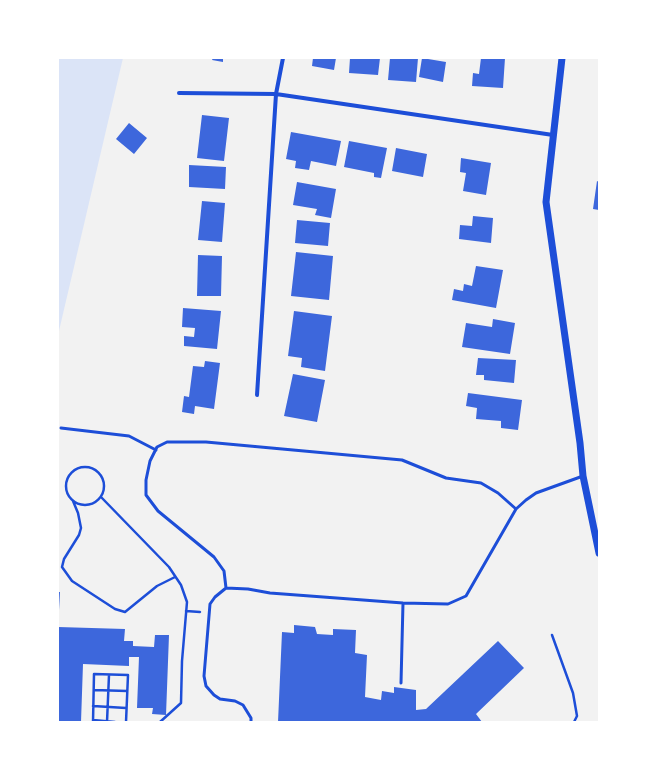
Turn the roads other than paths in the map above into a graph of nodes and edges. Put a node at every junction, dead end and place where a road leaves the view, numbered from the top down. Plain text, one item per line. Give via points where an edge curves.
1 (283, 58) edge
2 (562, 58) edge
3 (179, 93) dead end
4 (276, 94) junction
5 (553, 135) junction
6 (257, 395) dead end
7 (61, 428) dead end
8 (156, 450) junction
9 (583, 476) junction
10 (516, 509) junction
11 (599, 553) edge
12 (226, 588) junction
13 (403, 603) junction
14 (401, 683) dead end
15 (251, 722) edge

1 - 4 street
2 - 5 street
3 - 4 street
4 - 5 street
4 - 6 street
5 - 9 street via 546,202
7 - 8 lane via 129,436
8 - 10 lane via 167,442 206,442 402,460 446,478 481,483
8 - 12 lane via 150,461 146,495 158,510 214,557 224,571
9 - 10 lane via 536,493
9 - 11 street
10 - 13 lane via 466,596 448,604
12 - 13 lane
12 - 15 lane via 214,597 210,604 204,676 206,686 214,695 243,705
13 - 14 lane

